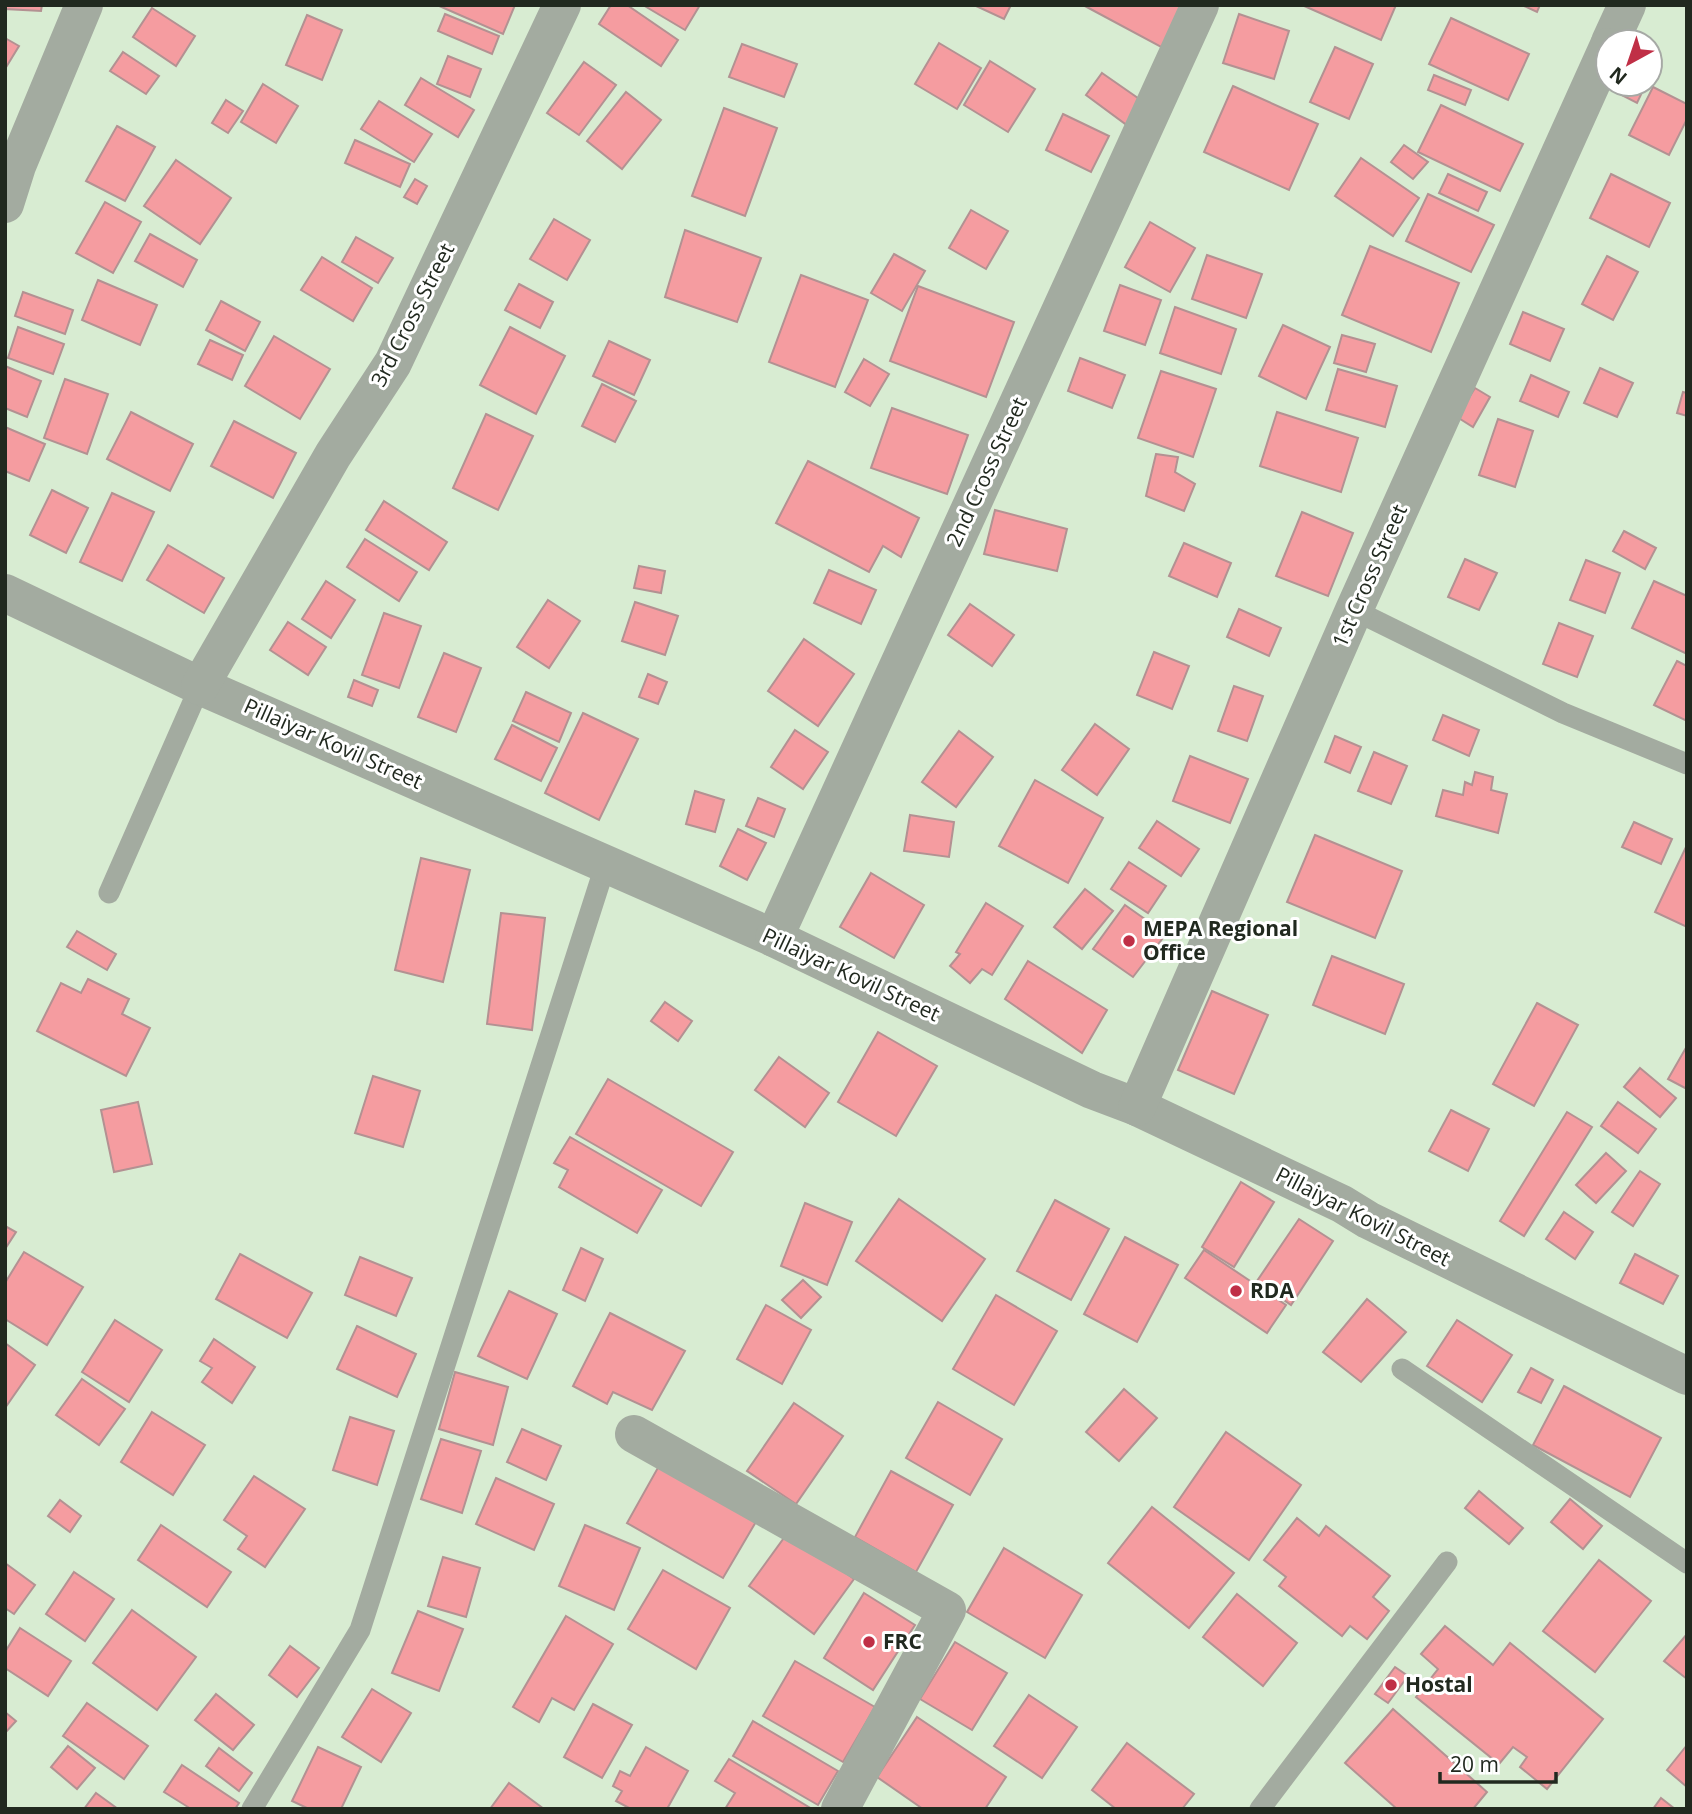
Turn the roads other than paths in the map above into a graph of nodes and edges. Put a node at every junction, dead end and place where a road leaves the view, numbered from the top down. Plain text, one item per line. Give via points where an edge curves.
1 (84, 5) edge
2 (562, 5) edge
3 (1200, 5) edge
4 (1627, 5) edge
5 (1617, 28) edge
6 (1594, 78) edge
7 (5, 204) edge
8 (5, 593) edge
9 (1354, 610) junction
10 (200, 686) junction
11 (1687, 764) edge
12 (606, 863) junction
13 (109, 893) dead end
14 (774, 938) junction
15 (1138, 1107) junction
16 (1402, 1369) dead end
17 (1687, 1376) edge
18 (634, 1434) dead end
19 (1447, 1562) dead end
20 (1687, 1563) edge
21 (252, 1809) edge
22 (840, 1809) edge
23 (1260, 1809) edge

1 - 7 street
2 - 10 street, 3rd Cross Street via 393,363 333,455
3 - 14 street, 2nd Cross Street
4 - 5 street
6 - 9 street, 1st Cross Street
8 - 10 street, Pillaiyar Kovil Street
9 - 11 lane via 1563,713
9 - 15 street, 1st Cross Street
10 - 12 street, Pillaiyar Kovil Street
10 - 13 lane
12 - 14 street, Pillaiyar Kovil Street
12 - 21 lane via 360,1630
14 - 15 street, Pillaiyar Kovil Street via 1092,1090
15 - 17 street, Pillaiyar Kovil Street
16 - 20 lane
18 - 22 street via 947,1610
19 - 23 lane

